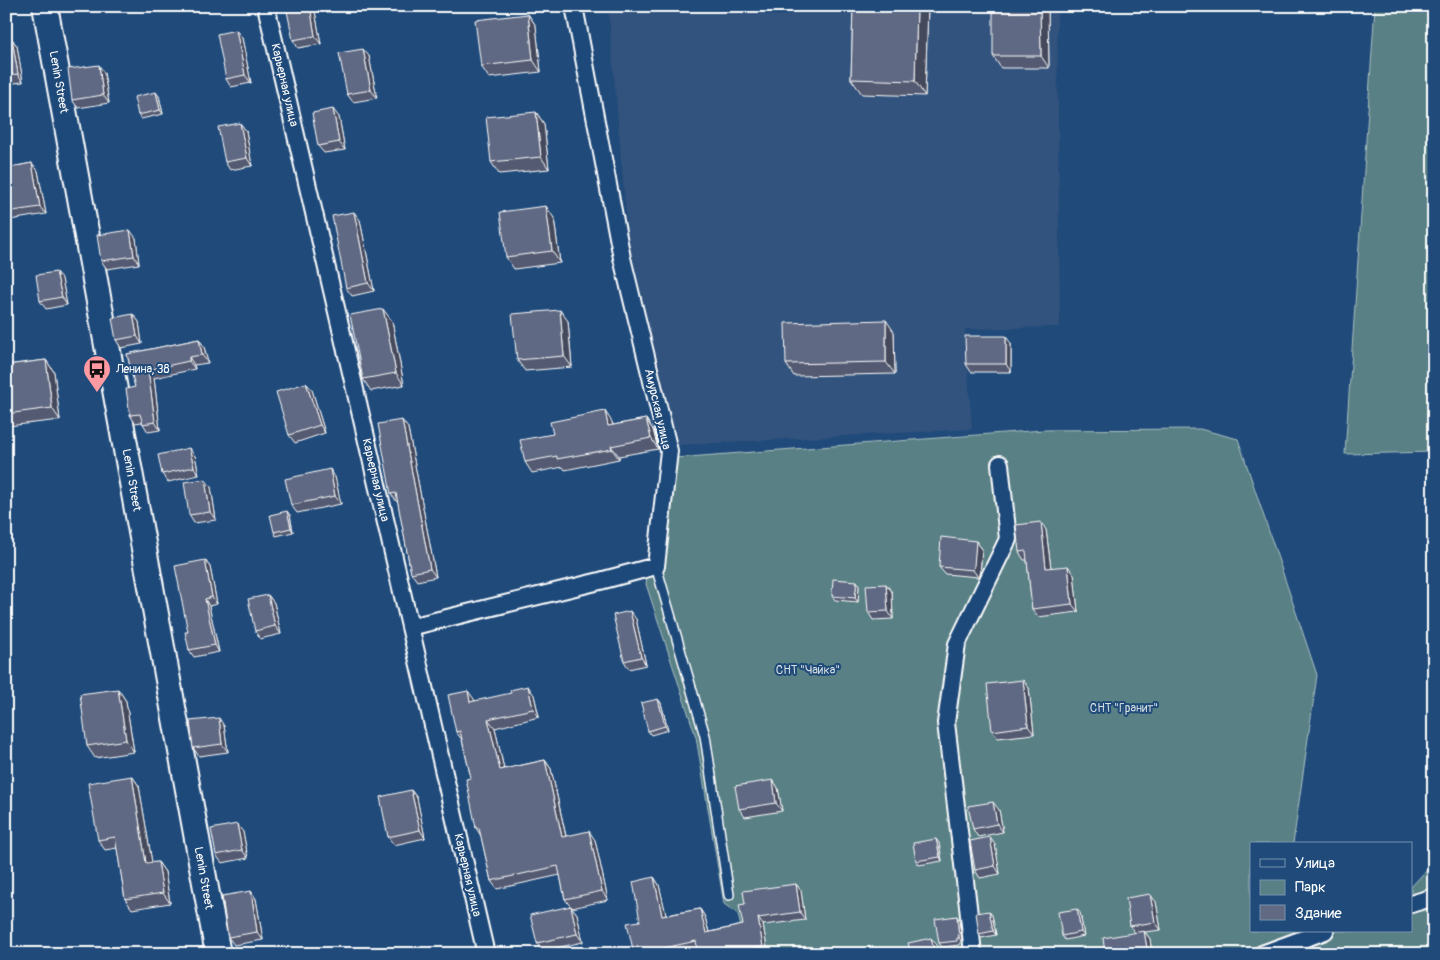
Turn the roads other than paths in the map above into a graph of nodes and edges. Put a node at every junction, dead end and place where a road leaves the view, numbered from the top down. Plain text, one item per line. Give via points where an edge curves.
1 (45, 6) edge
2 (266, 6) edge
3 (574, 6) edge
4 (1000, 464) dead end
5 (656, 566) junction
6 (410, 627) junction
7 (729, 895) dead end
8 (1434, 897) edge
9 (1412, 904) edge
10 (1322, 932) edge
11 (218, 954) edge
12 (486, 954) edge
13 (973, 954) edge
14 (1262, 954) edge

1 - 11 street, Lenin Street
2 - 6 street, Карьерная улица
3 - 5 street, Амурская улица via 622,258 669,451
4 - 13 street via 1008,539 958,644 946,723
5 - 6 street
5 - 7 lane via 705,736
6 - 12 street, Карьерная улица
8 - 9 street
10 - 14 street

